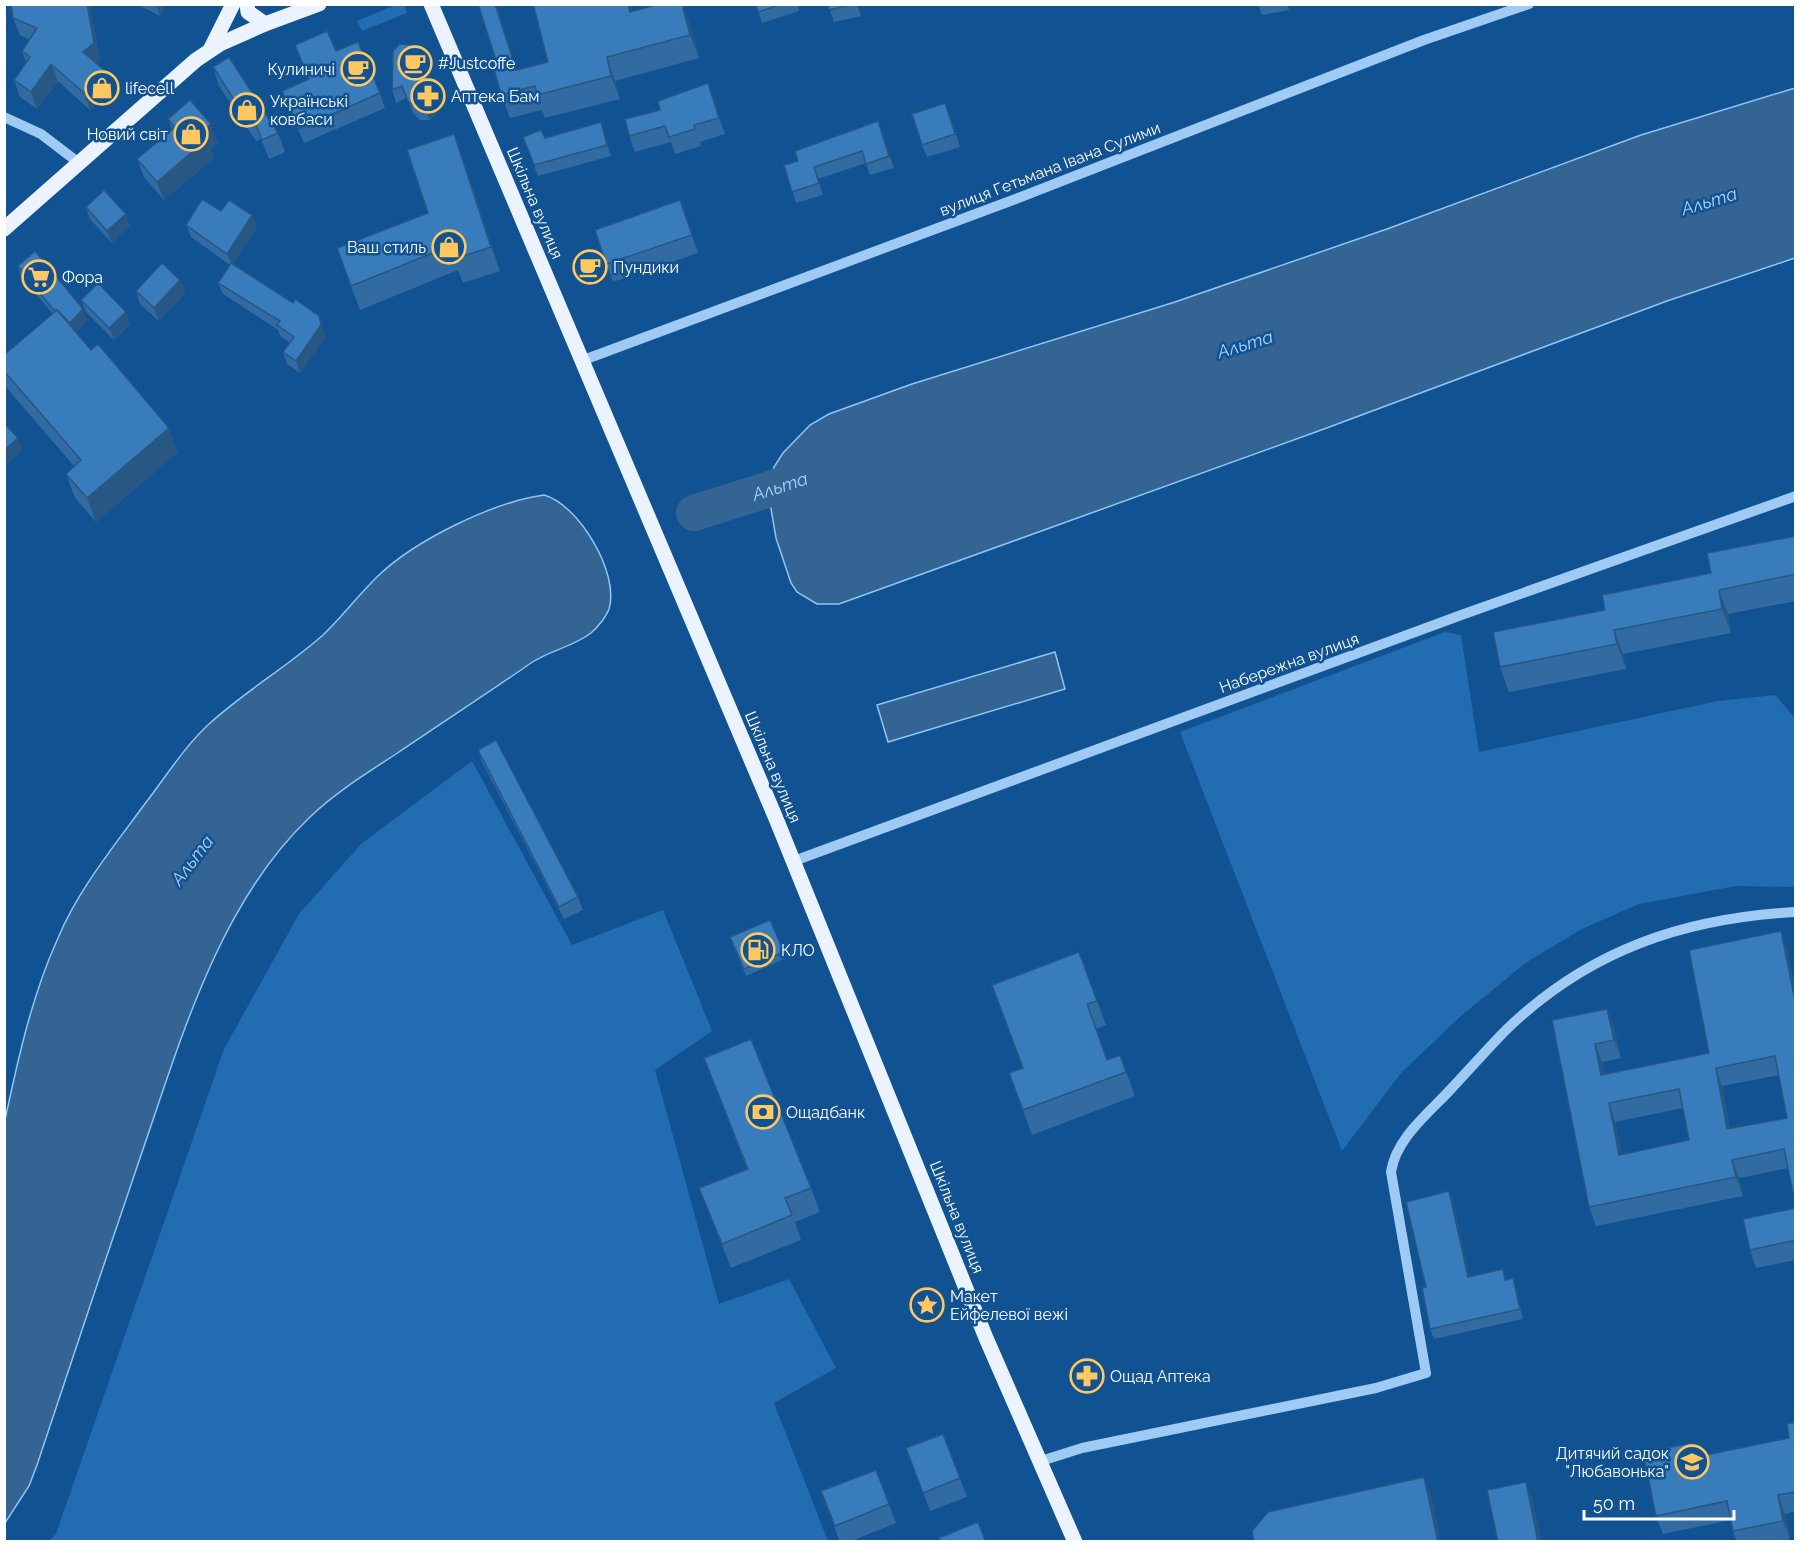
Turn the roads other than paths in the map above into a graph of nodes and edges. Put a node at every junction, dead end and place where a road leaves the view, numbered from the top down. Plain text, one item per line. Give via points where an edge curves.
1 (233, 4) edge
2 (247, 4) edge
3 (319, 4) edge
4 (1529, 4) edge
5 (431, 5) edge
6 (265, 24) junction
7 (210, 50) junction
8 (4, 117) edge
9 (79, 163) junction
10 (4, 229) edge
11 (581, 360) junction
12 (1796, 496) edge
13 (794, 861) junction
14 (1796, 912) edge
15 (1041, 1461) junction
16 (1075, 1542) edge

1 - 7 main road
2 - 6 main road via 248,12
3 - 6 main road
4 - 11 street, вулиця Гетьмана Івана Сулими via 1424,40
5 - 11 main road, Шкільна вулиця
6 - 7 main road
7 - 9 main road
8 - 9 street via 41,134
9 - 10 main road
11 - 13 main road, Шкільна вулиця
12 - 13 street, Набережна вулиця
13 - 15 main road, Шкільна вулиця via 986,1338
14 - 15 street via 1684,927 1590,968 1536,1004 1508,1029 1398,1149 1391,1172 1426,1373 1376,1388 1082,1448
15 - 16 main road, Шкільна вулиця

